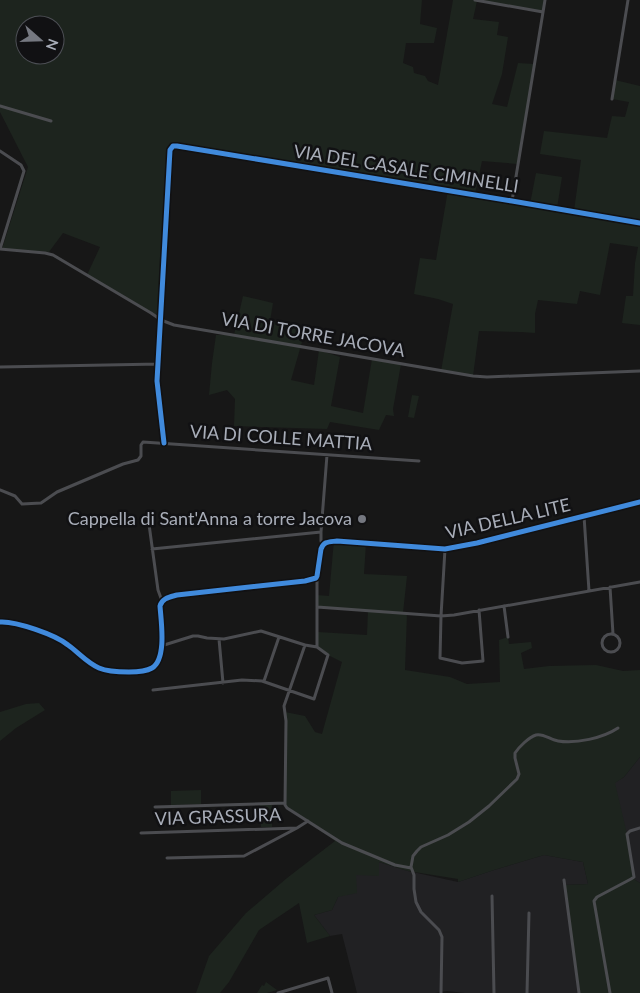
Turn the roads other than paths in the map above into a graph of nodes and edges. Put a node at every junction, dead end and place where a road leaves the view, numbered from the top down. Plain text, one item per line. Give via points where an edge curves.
1 (475, 0) edge
2 (545, 0) edge
3 (628, 0) edge
4 (543, 12) junction
5 (612, 99) dead end
6 (0, 106) edge
7 (51, 121) dead end
8 (0, 152) edge
9 (512, 201) junction
10 (640, 223) edge
11 (0, 249) edge
12 (161, 320) junction
13 (158, 364) junction
14 (0, 368) edge
15 (640, 371) edge
16 (164, 443) junction
17 (327, 455) junction
18 (419, 461) dead end
19 (0, 490) edge
20 (640, 502) edge
21 (584, 516) junction
22 (148, 517) dead end
23 (321, 532) junction
24 (322, 545) junction
25 (152, 549) junction
26 (445, 549) junction
27 (317, 576) junction
28 (640, 582) edge
29 (610, 587) junction
30 (590, 591) junction
31 (162, 601) junction
32 (504, 606) junction
33 (317, 607) junction
34 (479, 610) junction
35 (441, 616) junction
36 (0, 622) edge
37 (613, 634) junction
38 (280, 637) junction
39 (508, 638) dead end
40 (219, 639) junction
41 (305, 645) junction
42 (161, 646) junction
43 (318, 647) junction
44 (264, 681) junction
45 (222, 683) junction
46 (154, 690) dead end
47 (289, 690) junction
48 (618, 728) dead end
49 (285, 803) junction
50 (156, 806) dead end
51 (308, 821) junction
52 (297, 828) junction
53 (640, 828) edge
54 (141, 833) dead end
55 (168, 858) dead end
56 (411, 868) junction
57 (564, 880) dead end
58 (492, 896) dead end
59 (529, 913) dead end
60 (278, 993) edge
61 (332, 993) edge
62 (441, 993) edge
63 (494, 993) edge
64 (527, 993) edge
65 (580, 993) edge
66 (610, 993) edge

1 - 4 street
2 - 4 street
3 - 5 street
4 - 9 street
6 - 7 street
8 - 11 street via 21,165 24,171
9 - 10 street, VIA DEL CASALE CIMINELLI
9 - 12 street, VIA DEL CASALE CIMINELLI via 172,146
11 - 12 street, VIA DI TORRE JACOVA via 53,255
12 - 13 street
12 - 15 street, VIA DI TORRE JACOVA via 473,376
13 - 14 street
13 - 16 street via 157,390
16 - 17 street, VIA DI COLLE MATTIA
16 - 19 street, VIA DI COLLE MATTIA via 142,443 138,460 57,492 40,503 21,504 14,496
17 - 18 street, VIA DI COLLE MATTIA
17 - 23 street
20 - 21 street, VIA DELLA LITE
21 - 26 street, VIA DELLA LITE via 477,544
21 - 30 street
22 - 25 street
23 - 24 street
23 - 25 street
24 - 26 street, VIA DELLA LITE via 337,541
24 - 27 street
25 - 31 street
26 - 35 street
27 - 31 street via 305,581 177,595
27 - 33 street
28 - 29 street
29 - 30 street
29 - 37 street
30 - 32 street
31 - 42 street
32 - 34 street
32 - 39 street
33 - 35 street
33 - 43 street
34 - 35 street
34 - 35 street via 483,661 462,663 440,658
36 - 42 street via 14,623 58,639 95,666 109,671 150,669 156,663
37 - 37 street via 620,644 611,652 605,650 602,642 607,635
38 - 40 street via 259,631
38 - 41 street
38 - 44 street
40 - 42 street via 193,636
40 - 45 street
41 - 43 street
41 - 47 street
43 - 47 street via 328,655 314,699
44 - 45 street
44 - 47 street
45 - 46 street
47 - 49 street via 284,706
48 - 56 street via 578,741 533,736 515,753 519,774 516,780 465,825 419,848 412,858
49 - 50 street
49 - 51 street via 287,808
51 - 52 street
51 - 56 street via 354,849
52 - 54 street, VIA GRASSURA
52 - 55 street via 244,856
53 - 66 street via 627,834 634,877 594,901
56 - 62 street via 416,904 442,937
57 - 65 street
58 - 63 street
59 - 64 street
60 - 61 street via 328,978

